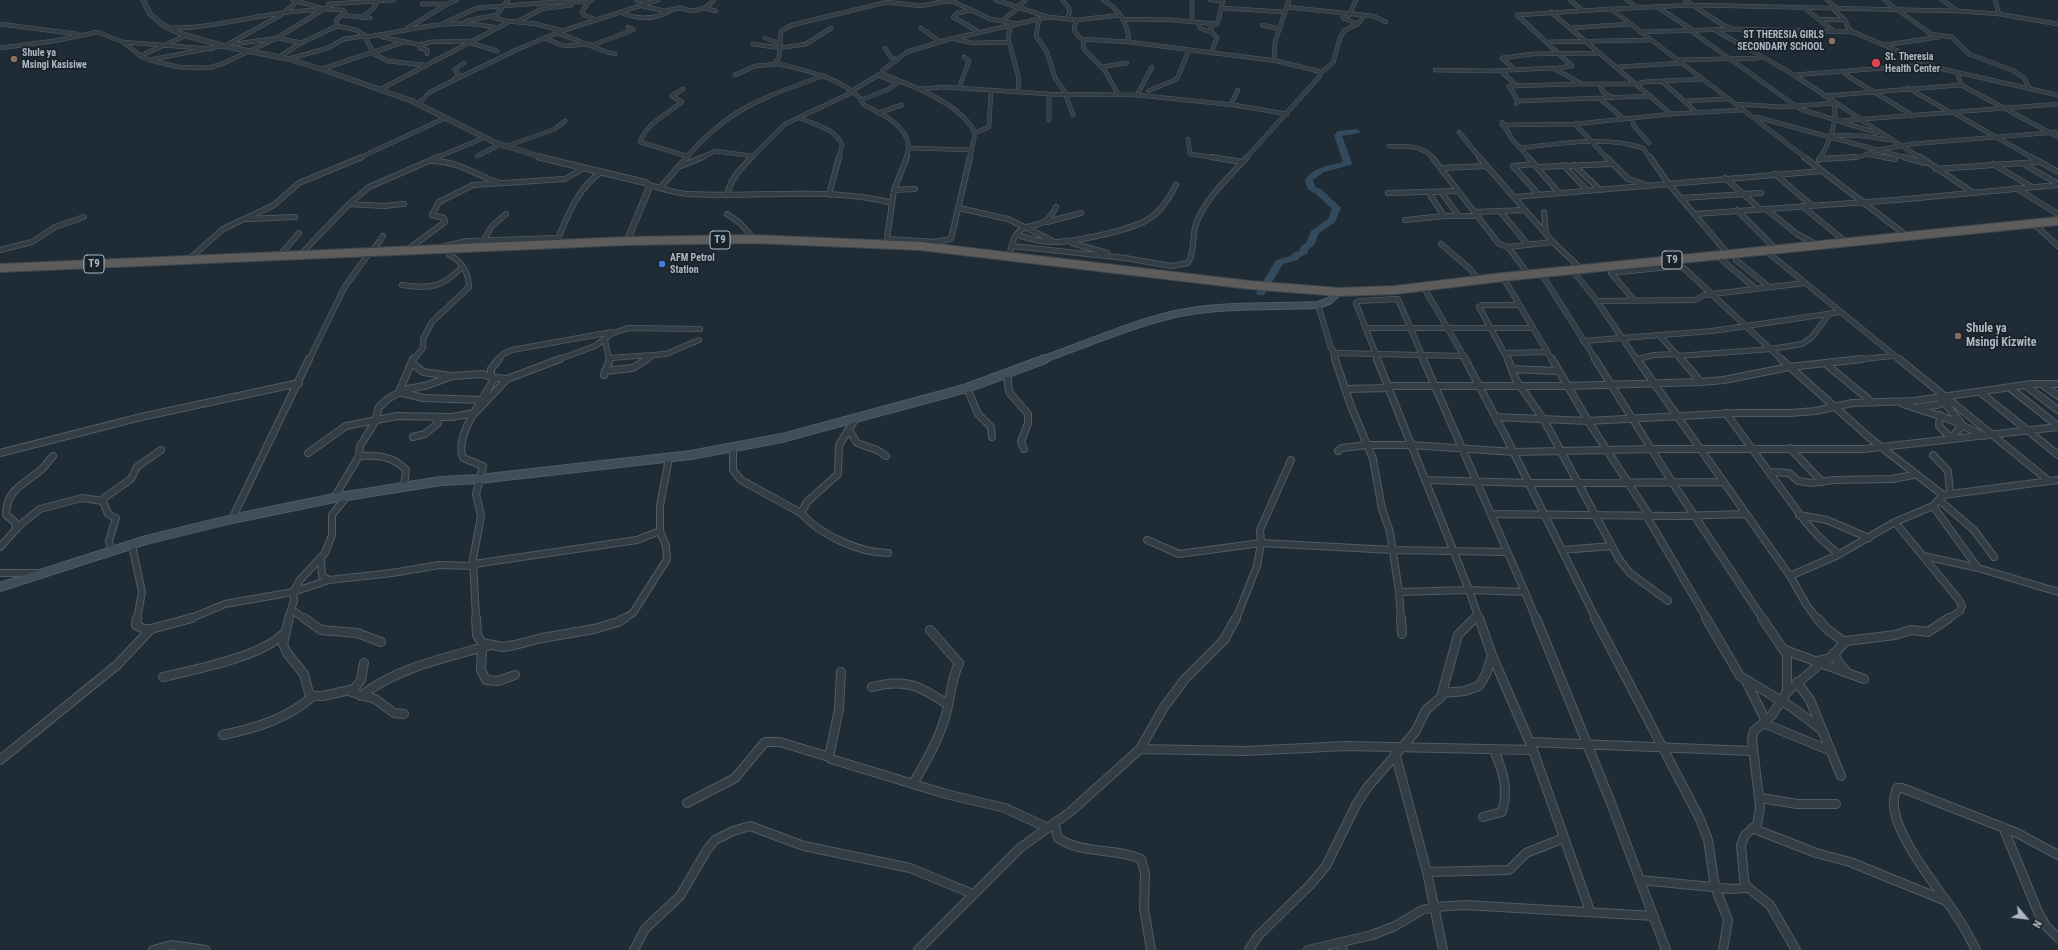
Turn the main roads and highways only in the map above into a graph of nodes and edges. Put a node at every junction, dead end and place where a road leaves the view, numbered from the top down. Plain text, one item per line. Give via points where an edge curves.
1 (2058, 221) edge
2 (0, 268) edge
3 (1338, 292) junction
4 (0, 587) edge

1 - 3 highway, T9 via 1478,279 1395,290
2 - 3 highway, T9 via 436,249 556,241 754,239 886,242 1285,289
3 - 4 main road via 1329,301 1318,304 1224,308 1176,314 1140,324 967,388 782,438 668,458 347,495 232,519 132,545

